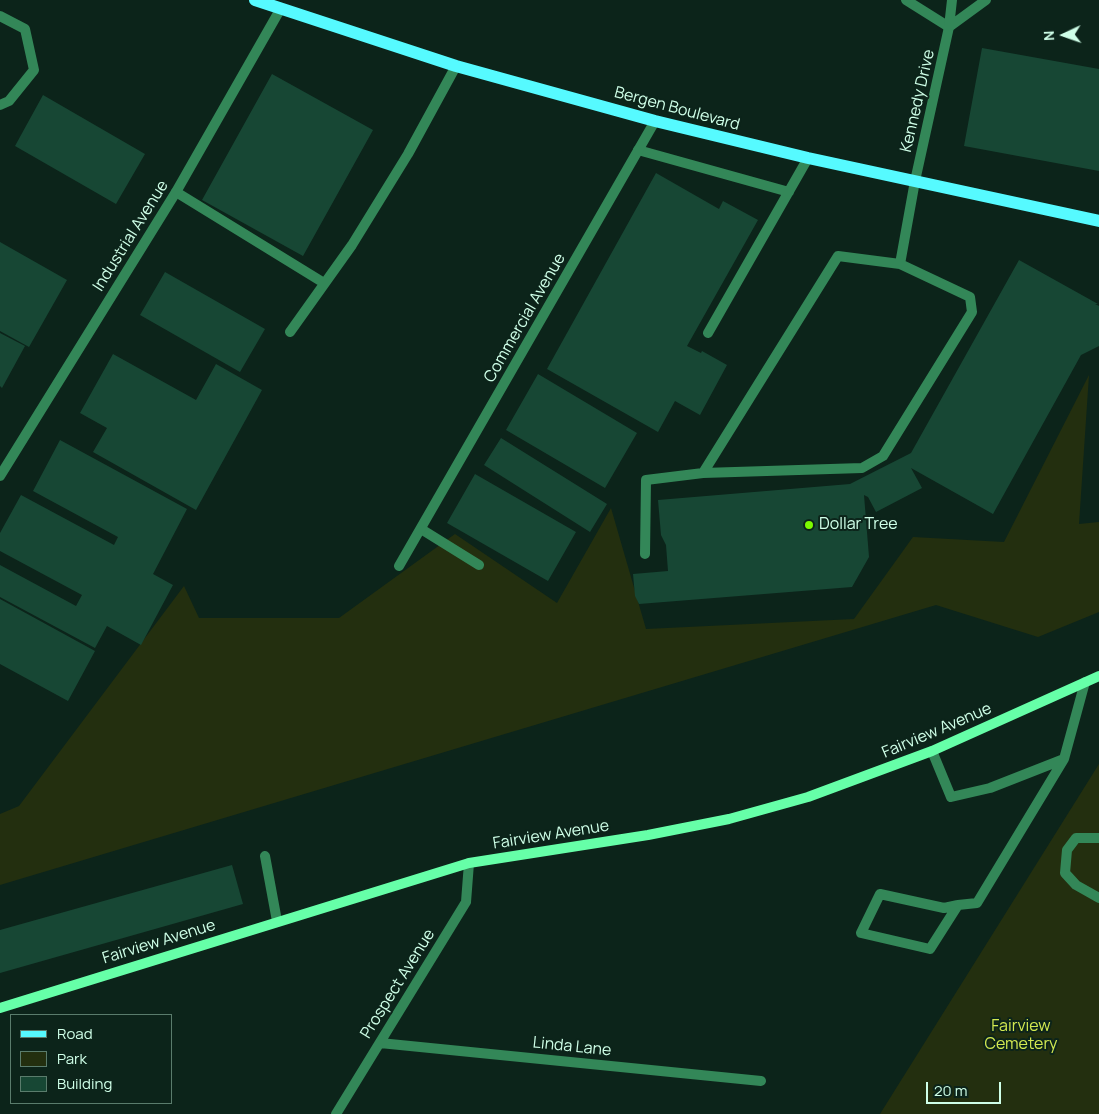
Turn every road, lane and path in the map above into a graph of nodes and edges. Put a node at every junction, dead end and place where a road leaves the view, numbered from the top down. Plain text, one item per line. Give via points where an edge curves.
1 (255, 0) edge
2 (906, 0) edge
3 (952, 0) edge
4 (986, 0) edge
5 (283, 4) edge
6 (0, 16) edge
7 (950, 27) junction
8 (456, 66) junction
9 (0, 105) edge
10 (655, 120) junction
11 (638, 150) junction
12 (808, 158) junction
13 (915, 181) junction
14 (176, 192) junction
15 (789, 192) junction
16 (1099, 221) edge
17 (900, 264) junction
18 (324, 283) junction
19 (290, 332) dead end
20 (708, 333) dead end
21 (703, 473) junction
22 (0, 476) edge
23 (421, 529) junction
24 (645, 554) dead end
25 (399, 566) dead end
26 (479, 566) dead end
27 (1099, 676) edge
28 (1085, 682) junction
29 (932, 751) junction
30 (1064, 759) junction
31 (1099, 838) edge
32 (265, 856) dead end
33 (469, 863) junction
34 (1099, 898) edge
35 (958, 905) junction
36 (277, 920) junction
37 (0, 1008) edge
38 (380, 1043) junction
39 (761, 1081) dead end
40 (336, 1114) edge

1 - 5 main road, Bergen Boulevard
2 - 7 street
3 - 7 street, Kennedy Drive
4 - 7 street
5 - 8 main road, Bergen Boulevard
5 - 14 street, Industrial Avenue
6 - 9 street via 25,29 34,70 9,101
7 - 13 street, Kennedy Drive
8 - 10 main road, Bergen Boulevard
8 - 18 street via 408,154 352,245
10 - 11 street, Commercial Avenue
10 - 12 main road, Bergen Boulevard
11 - 15 street
11 - 23 street, Commercial Avenue
12 - 13 main road, Bergen Boulevard
12 - 15 street
13 - 16 main road, Bergen Boulevard
13 - 17 street, Kennedy Drive
14 - 18 street
14 - 22 street, Industrial Avenue
15 - 20 street
17 - 21 street via 838,256
17 - 21 street via 970,297 972,312 883,456 862,468
18 - 19 street
21 - 24 street via 646,480
23 - 25 street, Commercial Avenue
23 - 26 street
27 - 28 main road, Fairview Avenue
28 - 29 main road, Fairview Avenue
28 - 30 street
29 - 30 street via 951,797 990,788
29 - 33 main road, Fairview Avenue via 808,797 729,819
30 - 35 street via 977,903
31 - 34 street via 1076,838 1067,850 1065,873 1076,885
32 - 36 street
33 - 36 main road, Fairview Avenue
33 - 38 street, Prospect Avenue via 466,902
35 - 35 street via 944,908 880,894 861,933 930,950
36 - 37 main road, Fairview Avenue
38 - 39 street, Linda Lane
38 - 40 street, Prospect Avenue

